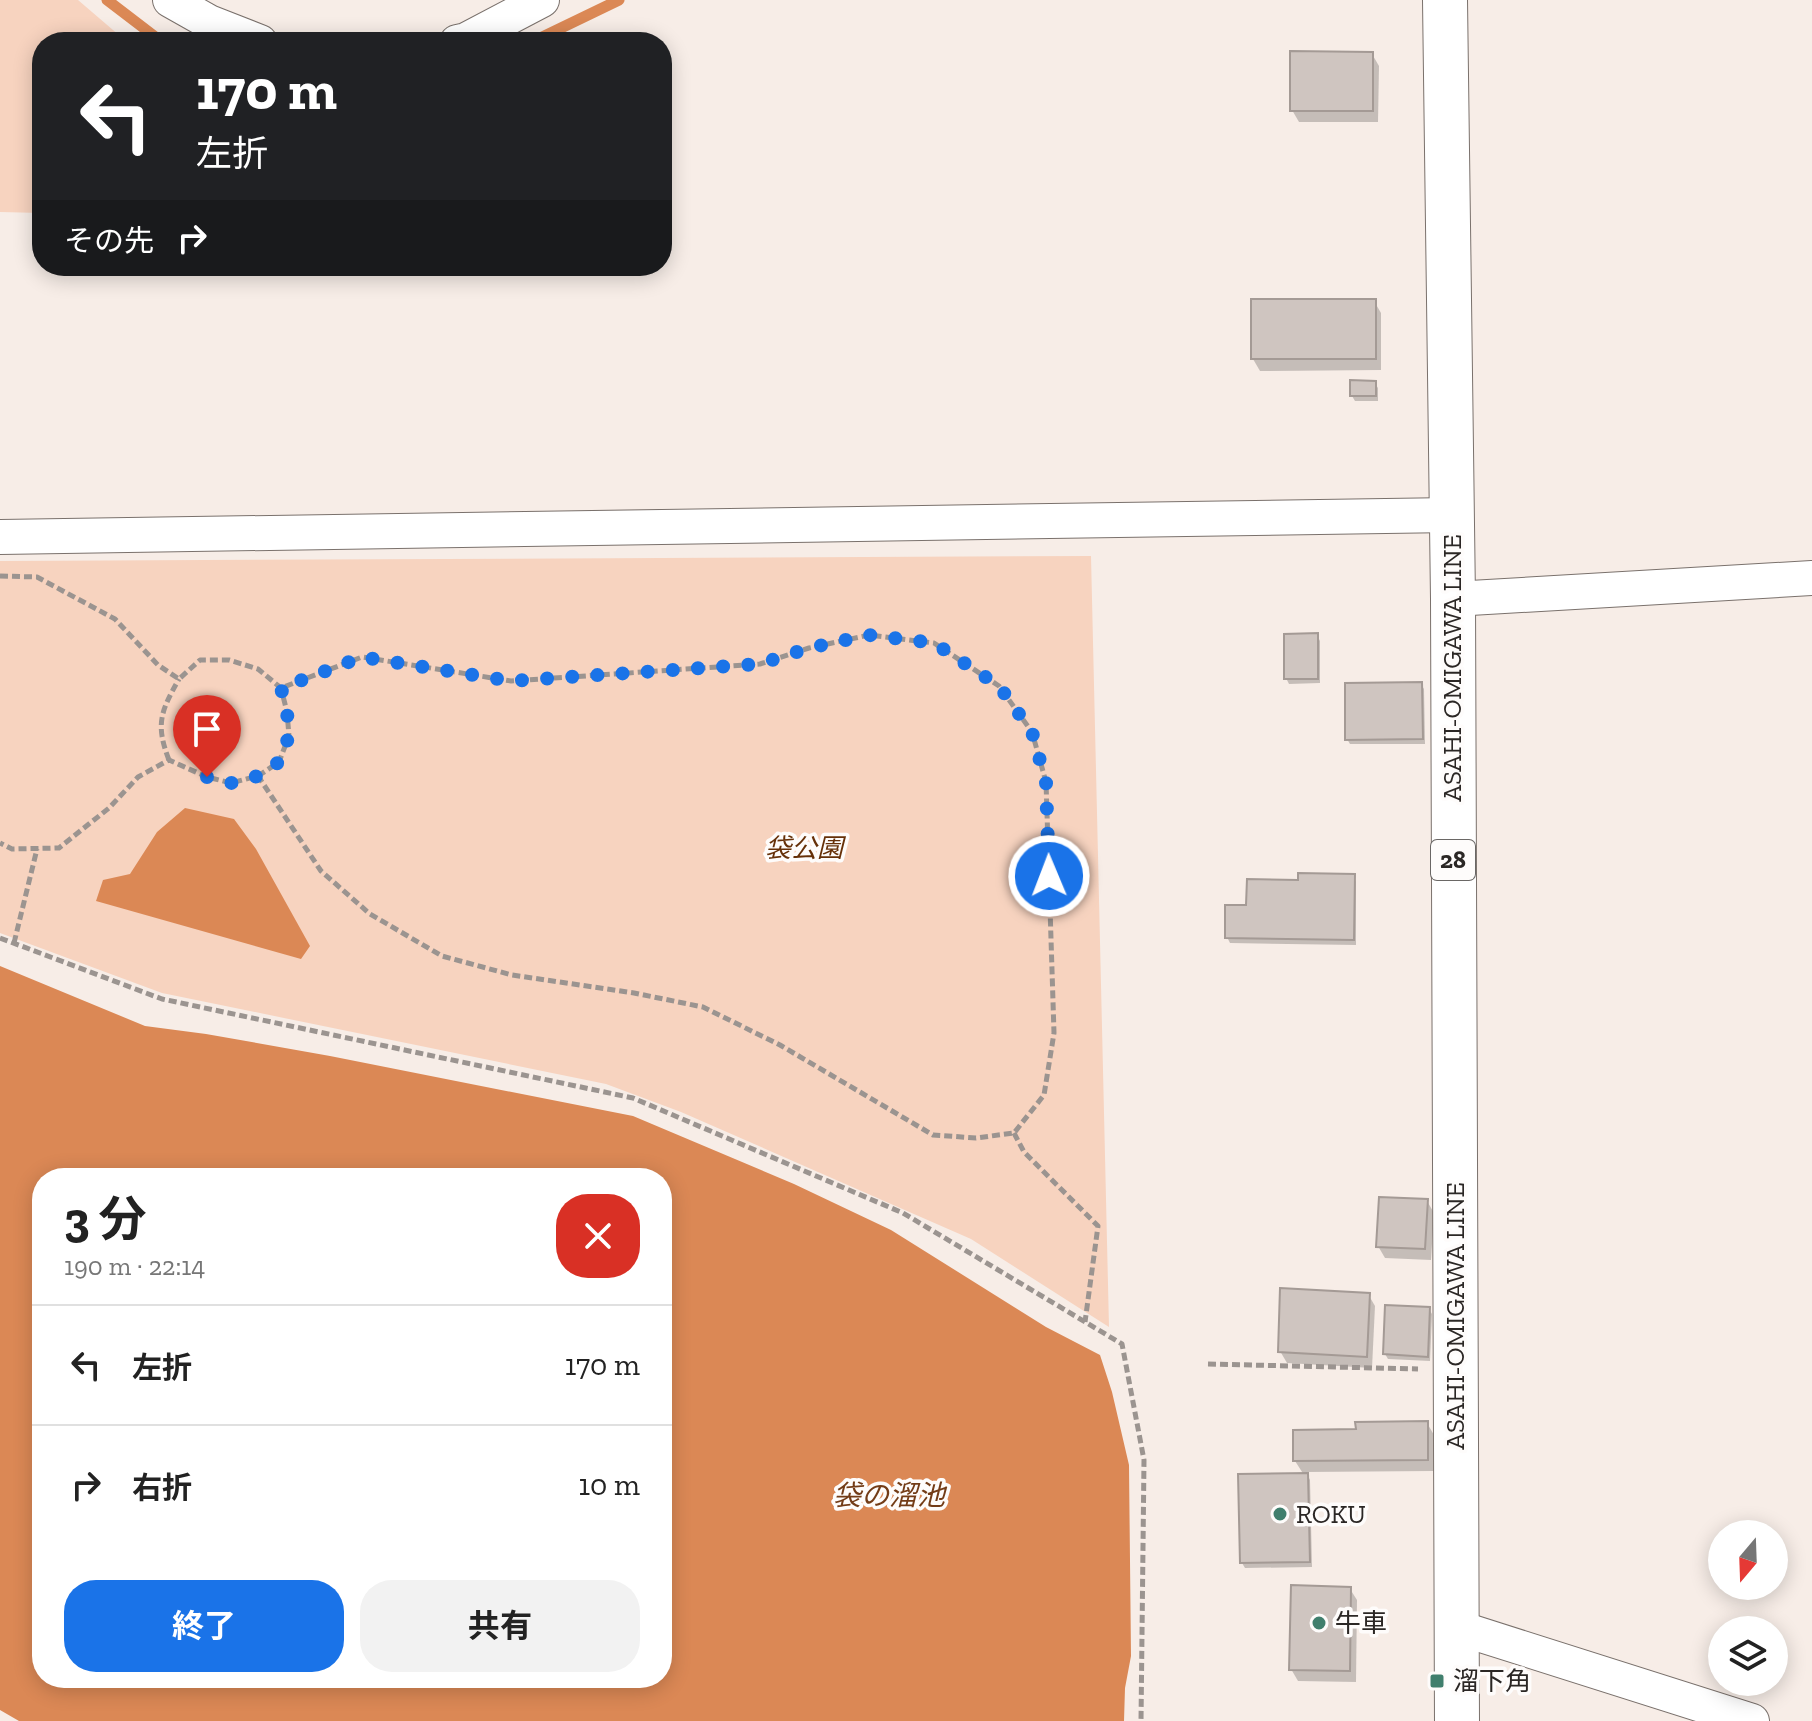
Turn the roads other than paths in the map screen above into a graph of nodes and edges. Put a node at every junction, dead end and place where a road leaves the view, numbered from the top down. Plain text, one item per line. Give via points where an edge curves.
1 (170, 0) edge
2 (542, 0) edge
3 (1445, 0) edge
4 (234, 32) edge
5 (481, 32) edge
6 (1452, 515) junction
7 (0, 537) edge
8 (1812, 578) edge
9 (1453, 599) junction
10 (1456, 1627) junction
11 (1457, 1721) edge
12 (1752, 1721) edge

1 - 4 street
2 - 5 street
3 - 6 main road, ASAHI-OMIGAWA LINE / 28
6 - 7 street
6 - 9 main road, ASAHI-OMIGAWA LINE / 28
8 - 9 street
9 - 10 main road, ASAHI-OMIGAWA LINE / 28
10 - 11 main road, ASAHI-OMIGAWA LINE / 28
10 - 12 street

